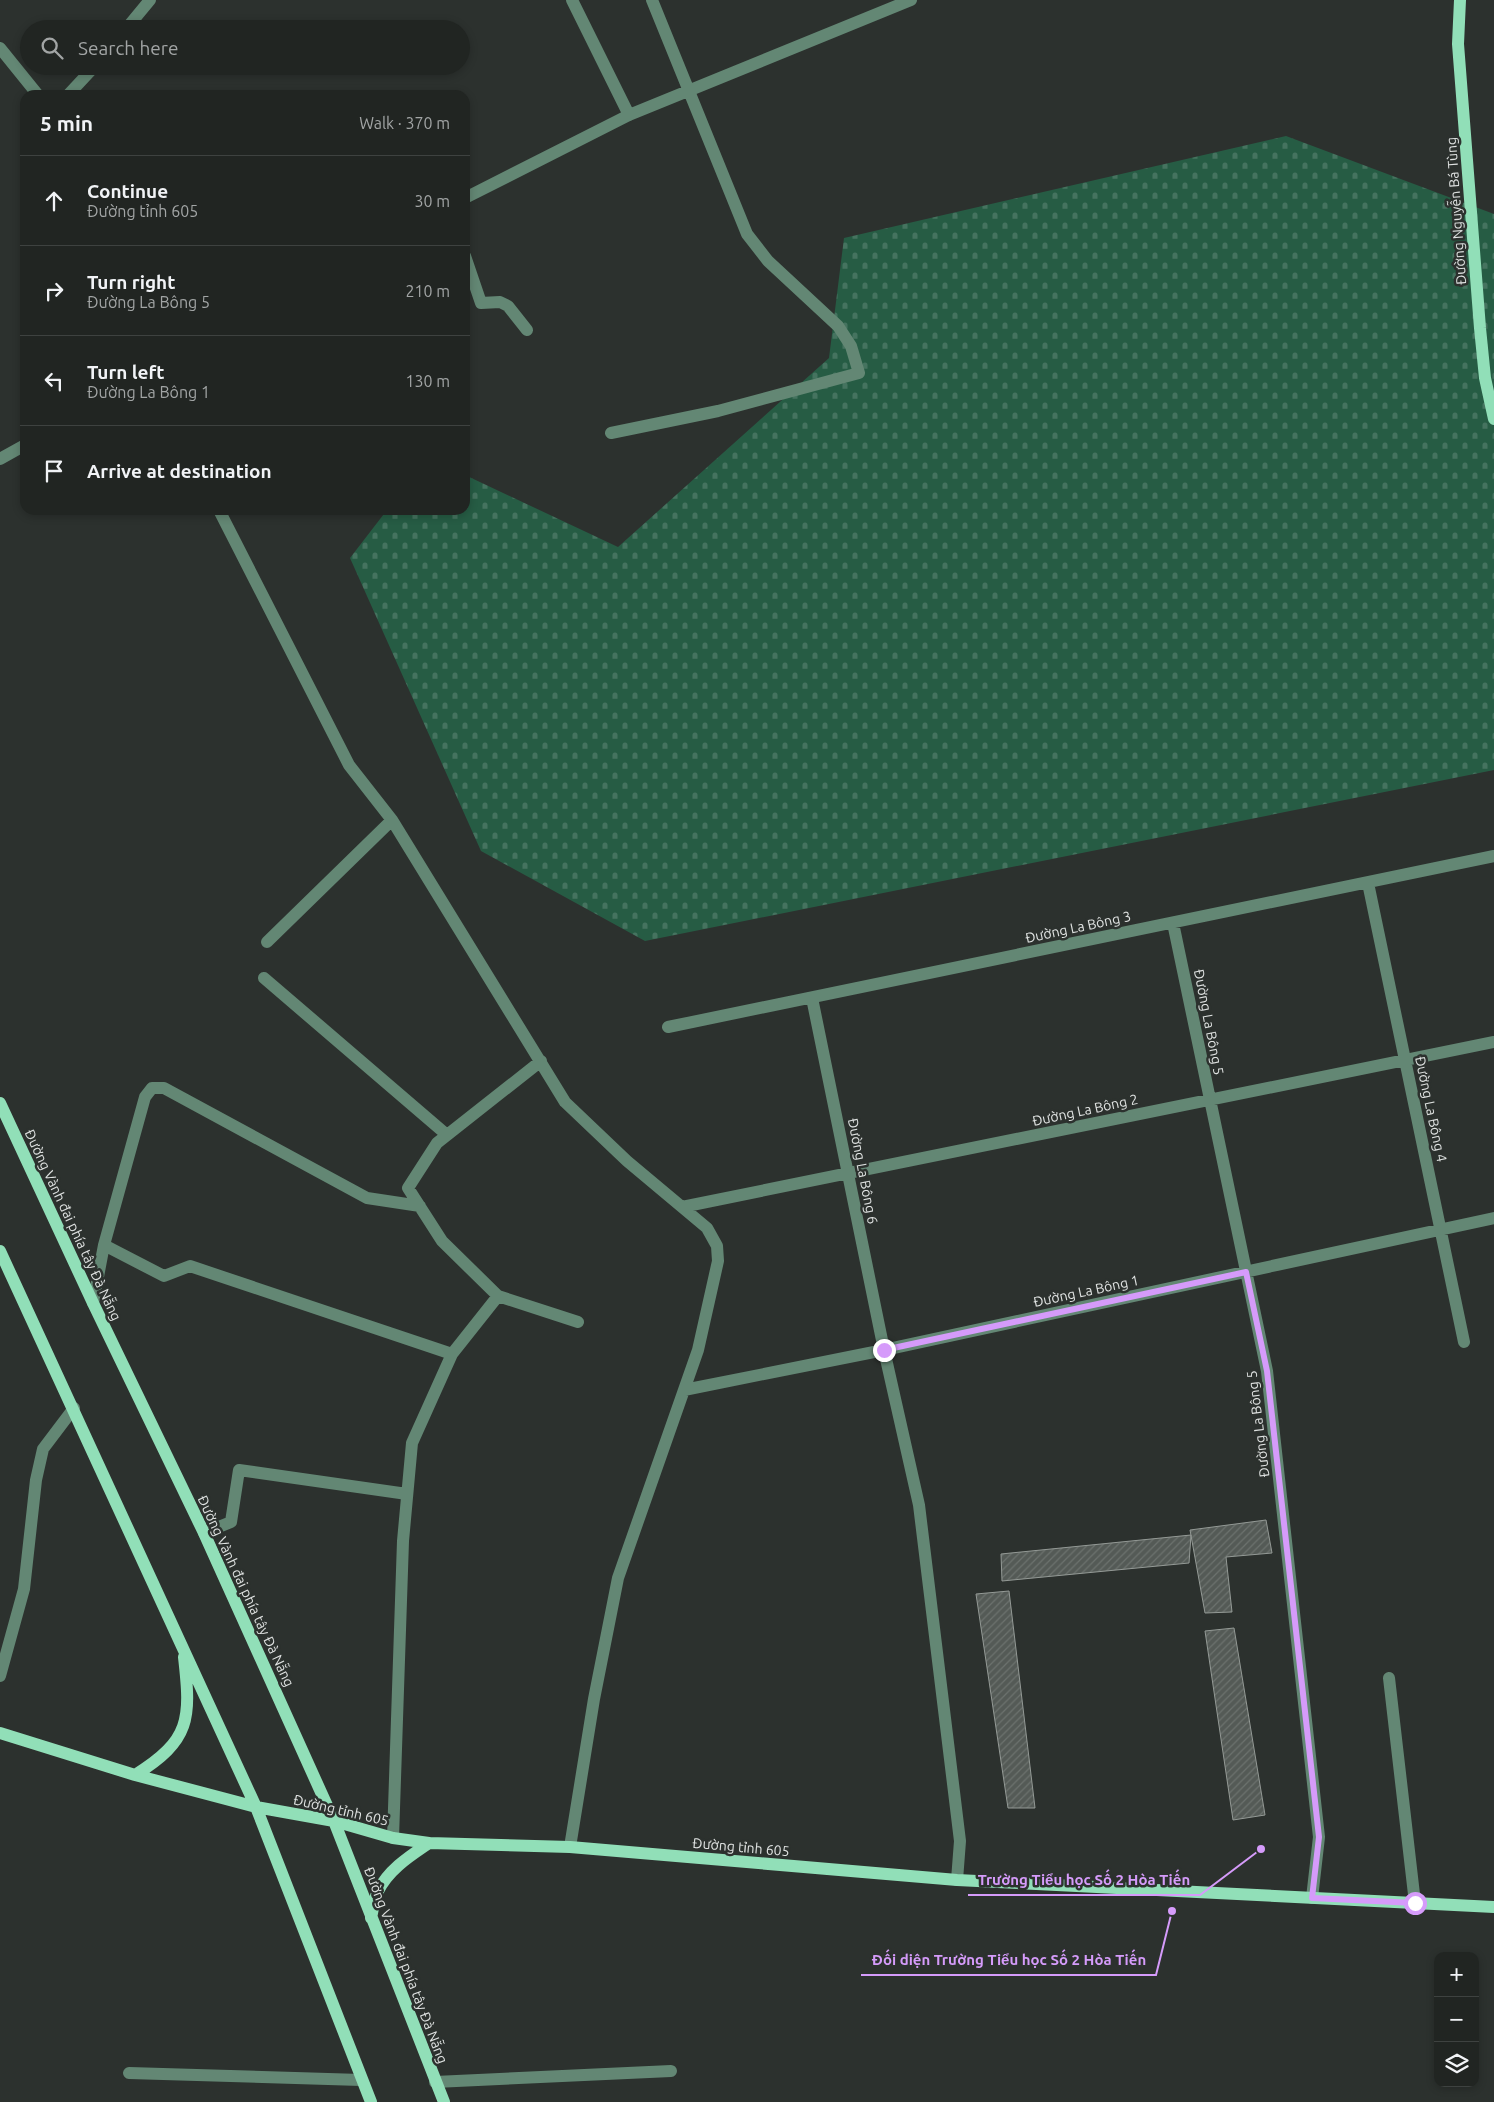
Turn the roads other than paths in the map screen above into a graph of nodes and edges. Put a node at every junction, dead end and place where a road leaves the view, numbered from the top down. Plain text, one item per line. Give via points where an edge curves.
1 (150, 0) edge
2 (572, 0) edge
3 (652, 0) edge
4 (910, 0) edge
5 (1460, 0) edge
6 (133, 20) edge
7 (0, 48) edge
8 (20, 73) edge
9 (22, 75) edge
10 (87, 75) edge
11 (690, 89) junction
12 (34, 90) edge
13 (73, 90) edge
14 (629, 116) junction
15 (470, 196) edge
16 (470, 271) edge
17 (527, 330) dead end
18 (1494, 418) edge
19 (611, 433) dead end
20 (20, 448) edge
21 (0, 459) edge
22 (222, 515) edge
23 (392, 820) junction
24 (1494, 856) edge
25 (1368, 882) junction
26 (1174, 923) junction
27 (267, 942) dead end
28 (264, 978) dead end
29 (812, 998) junction
30 (668, 1027) dead end
31 (1494, 1042) edge
32 (1405, 1060) junction
33 (541, 1061) junction
34 (1209, 1100) junction
35 (0, 1103) edge
36 (447, 1135) junction
37 (848, 1173) junction
38 (420, 1206) junction
39 (682, 1207) junction
40 (1494, 1218) edge
41 (1441, 1230) junction
42 (104, 1245) junction
43 (0, 1251) edge
44 (1246, 1272) junction
45 (498, 1296) junction
46 (93, 1304) junction
47 (578, 1322) dead end
48 (1464, 1342) dead end
49 (884, 1350) junction
50 (452, 1354) junction
51 (684, 1390) junction
52 (74, 1408) junction
53 (407, 1494) junction
54 (204, 1533) junction
55 (183, 1645) junction
56 (0, 1676) edge
57 (1390, 1678) dead end
58 (0, 1733) edge
59 (135, 1776) junction
60 (256, 1807) junction
61 (334, 1821) junction
62 (393, 1838) junction
63 (429, 1843) junction
64 (570, 1847) junction
65 (957, 1880) junction
66 (1312, 1898) junction
67 (1415, 1903) junction
68 (1494, 1907) edge
69 (371, 1918) junction
70 (670, 2071) dead end
71 (129, 2072) dead end
72 (361, 2080) junction
73 (435, 2082) junction
74 (371, 2102) edge
75 (444, 2102) edge

1 - 6 street
2 - 14 street
3 - 11 street
4 - 11 street
5 - 18 main road, Đường Nguyễn Bá Tùng via 1458,44 1480,328 1485,378
7 - 8 street
9 - 12 street
10 - 13 street
11 - 14 street
11 - 19 street via 747,234 768,261 838,326 851,346 859,374 718,411
14 - 15 street
16 - 17 street via 481,303 500,302 508,306
20 - 21 street
22 - 23 street via 349,765
23 - 27 street
23 - 33 street
24 - 25 street, Đường La Bông 3
25 - 26 street, Đường La Bông 3
25 - 32 street, Đường La Bông 4
26 - 29 street, Đường La Bông 3
26 - 34 street, Đường La Bông 5
28 - 36 street
29 - 30 street, Đường La Bông 3
29 - 37 street, Đường La Bông 6
31 - 32 street, Đường La Bông 2
32 - 34 street, Đường La Bông 2
32 - 41 street, Đường La Bông 4
33 - 36 street
33 - 39 street via 565,1102
34 - 37 street, Đường La Bông 2
34 - 44 street, Đường La Bông 5
35 - 46 main road, Đường Vành đai phía tây Đà Nẵng
36 - 38 street via 437,1143 408,1188
37 - 39 street, Đường La Bông 2
37 - 49 street, Đường La Bông 6
38 - 42 street via 367,1198 158,1087 148,1091 145,1097
38 - 45 street via 442,1241
39 - 51 street via 707,1228 718,1253 698,1350
40 - 41 street, Đường La Bông 1
41 - 44 street, Đường La Bông 1
41 - 48 street, Đường La Bông 4
42 - 46 street
42 - 50 street via 164,1276 190,1266
43 - 52 main road
44 - 49 street, Đường La Bông 1
44 - 66 street, Đường La Bông 5 via 1267,1371 1319,1837
45 - 47 street
45 - 50 street
46 - 54 main road, Đường Vành đai phía tây Đà Nẵng
49 - 51 street, Đường La Bông 1
49 - 65 street, Đường La Bông 6 via 919,1504 960,1841
50 - 53 street via 412,1443
51 - 64 street via 618,1578 594,1698
52 - 55 main road
52 - 56 street via 41,1456 24,1590
53 - 54 street via 238,1470 231,1522
53 - 62 street
54 - 61 main road, Đường Vành đai phía tây Đà Nẵng
55 - 59 main road via 189,1703 183,1728 174,1745 157,1762
55 - 60 main road
57 - 67 street
58 - 59 main road, Đường tỉnh 605
59 - 60 main road, Đường tỉnh 605
60 - 61 main road, Đường tỉnh 605
60 - 72 main road
61 - 62 main road, Đường tỉnh 605
61 - 69 main road, Đường Vành đai phía tây Đà Nẵng
62 - 63 main road, Đường tỉnh 605
63 - 64 main road, Đường tỉnh 605
63 - 69 main road via 402,1861 390,1875 378,1892
64 - 65 main road, Đường tỉnh 605
65 - 66 main road, Đường tỉnh 605
66 - 67 main road, Đường tỉnh 605
67 - 68 main road, Đường tỉnh 605
69 - 73 main road, Đường Vành đai phía tây Đà Nẵng
70 - 73 street
71 - 72 street
72 - 74 main road
73 - 75 main road, Đường Vành đai phía tây Đà Nẵng

